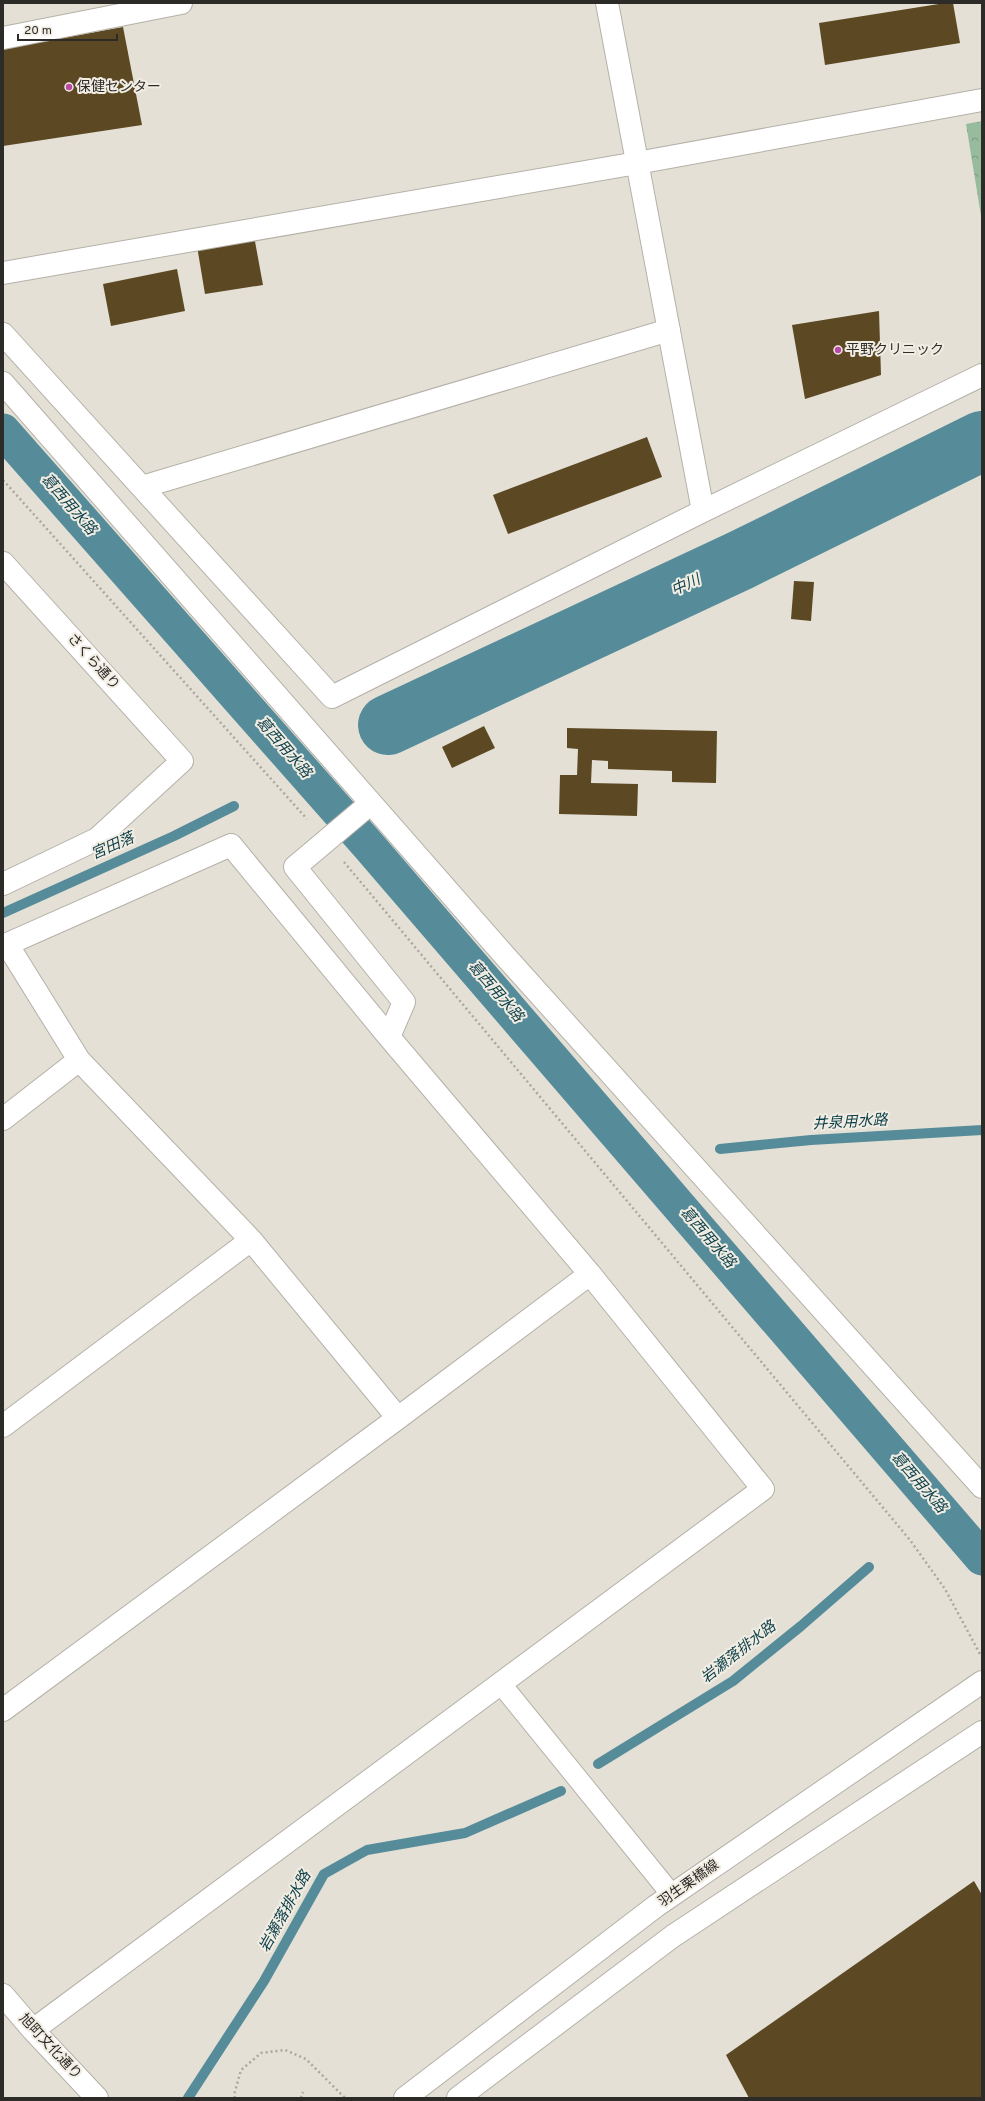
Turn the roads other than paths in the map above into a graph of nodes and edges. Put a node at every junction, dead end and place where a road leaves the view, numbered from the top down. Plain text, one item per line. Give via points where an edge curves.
1 (181, 3) edge
2 (607, 3) edge
3 (78, 13) edge
4 (3, 38) edge
5 (982, 100) edge
6 (637, 163) junction
7 (3, 273) edge
8 (669, 330) junction
9 (3, 334) edge
10 (982, 375) edge
11 (3, 383) edge
12 (142, 487) junction
13 (703, 512) junction
14 (8, 576) edge
15 (371, 803) junction
16 (3, 884) edge
17 (5, 945) edge
18 (389, 1037) junction
19 (79, 1060) junction
20 (3, 1119) edge
21 (251, 1240) junction
22 (590, 1274) junction
23 (398, 1418) junction
24 (3, 1426) edge
25 (982, 1487) edge
26 (982, 1682) edge
27 (501, 1684) junction
28 (3, 1710) edge
29 (982, 1732) edge
30 (672, 1895) junction
31 (3, 1995) edge
32 (33, 2030) junction
33 (98, 2098) edge
34 (405, 2098) edge
35 (458, 2098) edge

1 - 3 street
2 - 6 street
3 - 4 street
5 - 6 street
6 - 7 street
6 - 8 street
8 - 12 street
8 - 13 street
9 - 12 street
10 - 13 street
11 - 15 street
12 - 13 street via 332,697
14 - 16 street, さくら通り via 182,761 97,839
15 - 18 street via 295,867 404,1002
15 - 25 street
17 - 18 street via 231,846
17 - 19 street
18 - 22 street
19 - 20 street
19 - 21 street
21 - 23 street
21 - 24 street
22 - 23 street
22 - 27 street via 763,1489
23 - 28 street
26 - 30 street, 羽生栗橋線
27 - 30 lane
27 - 32 street
29 - 35 street via 673,1936
30 - 34 street, 羽生栗橋線
31 - 32 street, 旭町文化通り
32 - 33 street, 旭町文化通り

